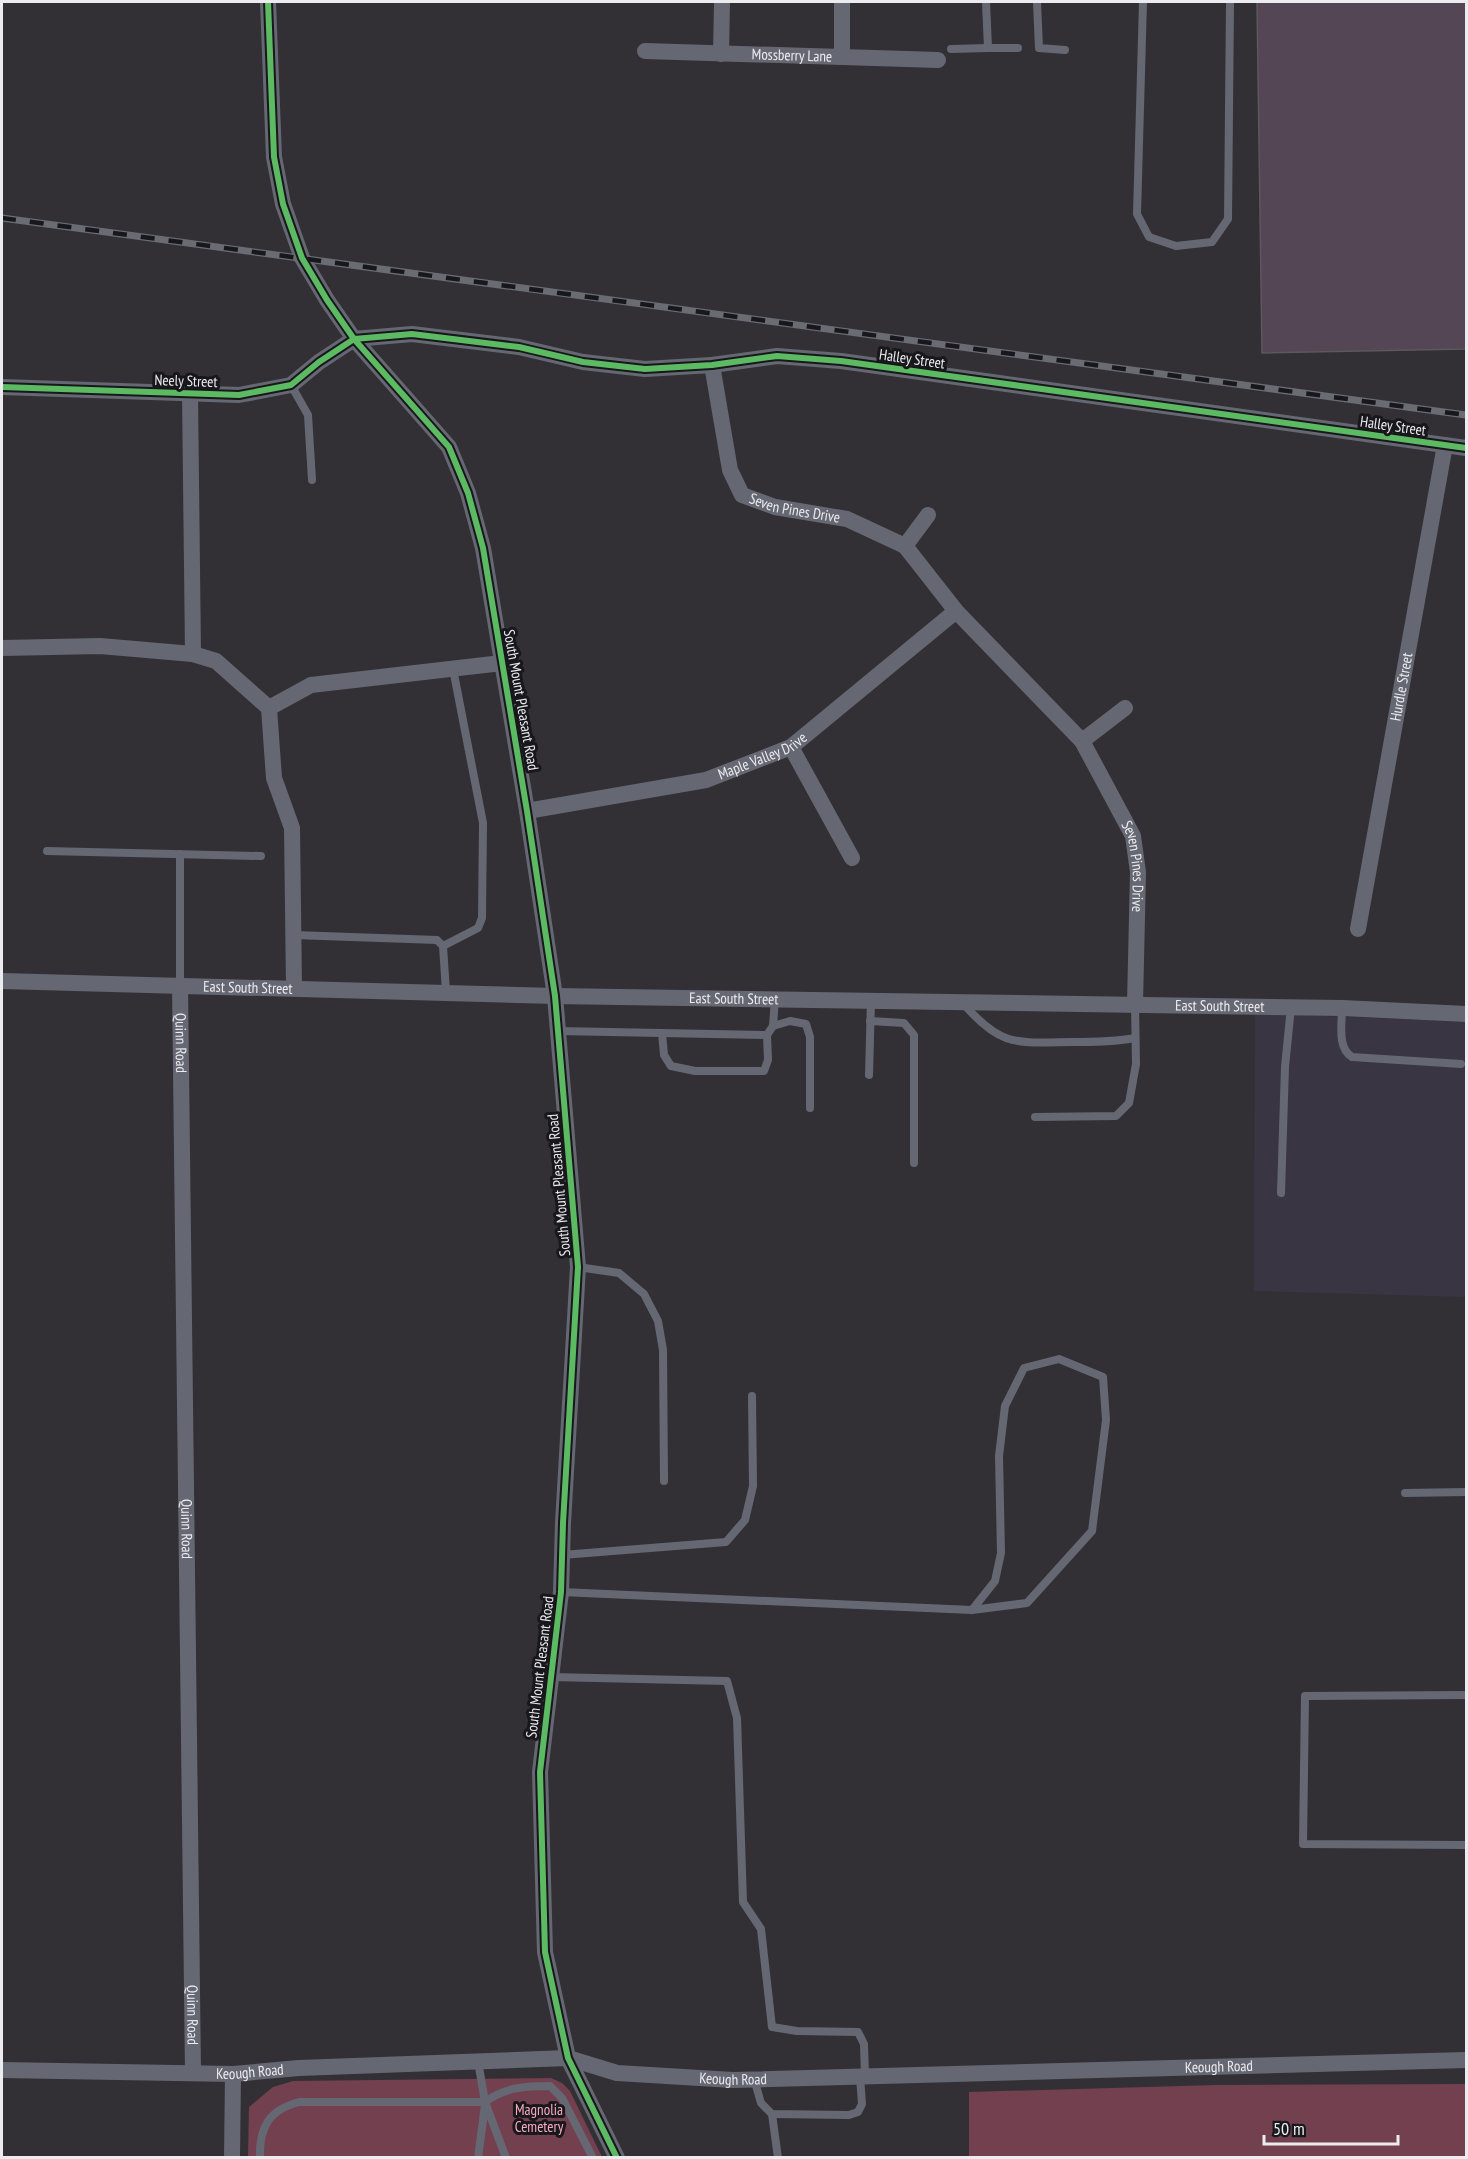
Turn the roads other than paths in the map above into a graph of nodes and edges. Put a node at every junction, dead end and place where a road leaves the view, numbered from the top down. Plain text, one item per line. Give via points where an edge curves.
1 (268, 2) edge
2 (722, 2) edge
3 (842, 2) edge
4 (986, 2) edge
5 (1037, 2) edge
6 (1143, 2) edge
7 (1230, 2) edge
8 (988, 48) junction
9 (1018, 48) dead end
10 (951, 49) dead end
11 (1065, 50) dead end
12 (645, 51) dead end
13 (721, 54) junction
14 (842, 57) junction
15 (938, 60) dead end
16 (354, 339) junction
17 (712, 365) junction
18 (291, 385) junction
19 (2, 387) edge
20 (190, 393) junction
21 (1444, 445) junction
22 (1467, 448) edge
23 (312, 480) dead end
24 (928, 515) dead end
25 (905, 546) junction
26 (956, 610) junction
27 (2, 648) edge
28 (193, 654) junction
29 (502, 663) junction
30 (453, 669) junction
31 (269, 708) junction
32 (1125, 708) dead end
33 (1082, 741) junction
34 (791, 747) junction
35 (527, 811) junction
36 (47, 851) dead end
37 (180, 854) junction
38 (261, 856) dead end
39 (852, 858) dead end
40 (1358, 929) dead end
41 (294, 935) junction
42 (443, 946) junction
43 (2, 981) edge
44 (180, 985) junction
45 (294, 988) junction
46 (446, 992) junction
47 (555, 996) junction
48 (775, 999) junction
49 (871, 1000) junction
50 (962, 1002) junction
51 (1135, 1004) junction
52 (1291, 1007) junction
53 (1342, 1008) junction
54 (1467, 1014) edge
55 (870, 1021) junction
56 (773, 1026) junction
57 (558, 1030) junction
58 (662, 1033) junction
59 (767, 1035) junction
60 (1135, 1038) junction
61 (1461, 1064) dead end
62 (869, 1075) dead end
63 (810, 1108) dead end
64 (1035, 1117) dead end
65 (914, 1163) dead end
66 (1281, 1193) dead end
67 (578, 1267) junction
68 (753, 1396) dead end
69 (663, 1481) dead end
70 (1405, 1492) dead end
71 (1467, 1492) edge
72 (562, 1556) junction
73 (561, 1592) junction
74 (972, 1610) junction
75 (551, 1677) junction
76 (1467, 1695) edge
77 (1467, 1845) edge
78 (567, 2058) junction
79 (1467, 2060) edge
80 (478, 2061) junction
81 (2, 2070) edge
82 (193, 2073) junction
83 (232, 2074) junction
84 (862, 2076) junction
85 (754, 2079) junction
86 (485, 2102) junction
87 (772, 2114) junction
88 (232, 2157) edge
89 (260, 2157) edge
90 (478, 2157) edge
91 (506, 2157) edge
92 (593, 2157) edge
93 (617, 2157) edge
94 (778, 2157) edge

1 - 16 street, South Mount Pleasant Road via 274,157 283,204 302,258
2 - 13 street
3 - 14 street
4 - 8 lane
5 - 11 lane via 1039,48
6 - 7 lane via 1137,214 1149,237 1176,246 1212,242 1228,219
8 - 9 lane
8 - 10 lane
12 - 13 street, Mossberry Lane
13 - 14 street, Mossberry Lane
14 - 15 street, Mossberry Lane
16 - 17 street, Halley Street via 412,334 519,347 583,362 645,369
16 - 18 street, Neely Street
16 - 29 street, South Mount Pleasant Road via 449,447 468,493 483,548
17 - 21 street, Halley Street via 777,356 842,361
17 - 25 street, Seven Pines Drive via 730,470 742,495 775,507 847,519
18 - 20 street, Neely Street via 239,395
18 - 23 lane via 308,416
19 - 20 street, Neely Street
20 - 28 street
21 - 22 street, Halley Street
21 - 40 street, Hurdle Street
24 - 25 street
25 - 26 street, Seven Pines Drive
26 - 33 street, Seven Pines Drive
26 - 34 street, Maple Valley Drive
27 - 28 street via 100,646
28 - 31 street via 216,661
29 - 30 street
29 - 35 street, South Mount Pleasant Road
30 - 31 street via 310,685
30 - 42 lane via 483,823 482,918 478,928
31 - 41 street via 274,778 292,828
32 - 33 street
33 - 51 street, Seven Pines Drive via 1133,836 1138,872
34 - 35 street, Maple Valley Drive via 706,780
34 - 39 street
35 - 47 street, South Mount Pleasant Road
36 - 37 lane
37 - 38 lane
37 - 44 lane
41 - 42 lane via 437,939
41 - 45 street
42 - 46 lane
43 - 44 street, East South Street
44 - 45 street, East South Street
44 - 82 street, Quinn Road
45 - 46 street, East South Street
46 - 47 street, East South Street
47 - 48 street, East South Street
47 - 57 street, South Mount Pleasant Road
48 - 49 street, East South Street
48 - 56 lane
49 - 50 street, East South Street
49 - 55 lane
50 - 51 street, East South Street
50 - 60 lane via 997,1035 1027,1044 1108,1043
51 - 52 street, East South Street
51 - 60 lane
52 - 53 street, East South Street
52 - 66 lane
53 - 54 street, East South Street
53 - 61 lane via 1342,1046 1352,1057
55 - 62 lane
55 - 65 lane via 904,1023 914,1035
56 - 59 lane
56 - 63 lane via 790,1021 806,1024 810,1037
57 - 58 lane
57 - 67 street, South Mount Pleasant Road
58 - 59 lane
58 - 59 lane via 664,1055 671,1066 695,1071 764,1071 768,1060
60 - 64 lane via 1136,1064 1129,1103 1116,1116
67 - 69 lane via 619,1273 644,1294 658,1321 663,1350
67 - 72 street, South Mount Pleasant Road
68 - 72 lane via 753,1486 745,1520 726,1542
70 - 71 lane
72 - 73 street, South Mount Pleasant Road
73 - 74 lane
73 - 75 street, South Mount Pleasant Road
74 - 74 lane via 1027,1603 1092,1531 1106,1420 1102,1377 1059,1359 1024,1368 1005,1406 999,1456 999,1562 995,1581
75 - 78 street, South Mount Pleasant Road via 540,1772 545,1952
75 - 84 lane via 727,1681 737,1718 743,1902 761,1929 772,2027 858,2032 864,2044
76 - 77 lane via 1305,1696 1303,1844
78 - 80 street, Keough Road
78 - 85 street, Keough Road via 617,2073
78 - 93 street, South Mount Pleasant Road
79 - 84 street, Keough Road
80 - 83 street, Keough Road
80 - 86 lane
81 - 82 street, Keough Road
82 - 83 street, Keough Road
83 - 88 street
84 - 85 street, Keough Road
84 - 87 lane via 862,2104 853,2114
85 - 87 lane via 761,2103
86 - 89 lane via 299,2102 281,2107 265,2123
86 - 90 lane
86 - 91 lane
86 - 92 lane via 499,2091 550,2086 562,2098
87 - 94 lane

